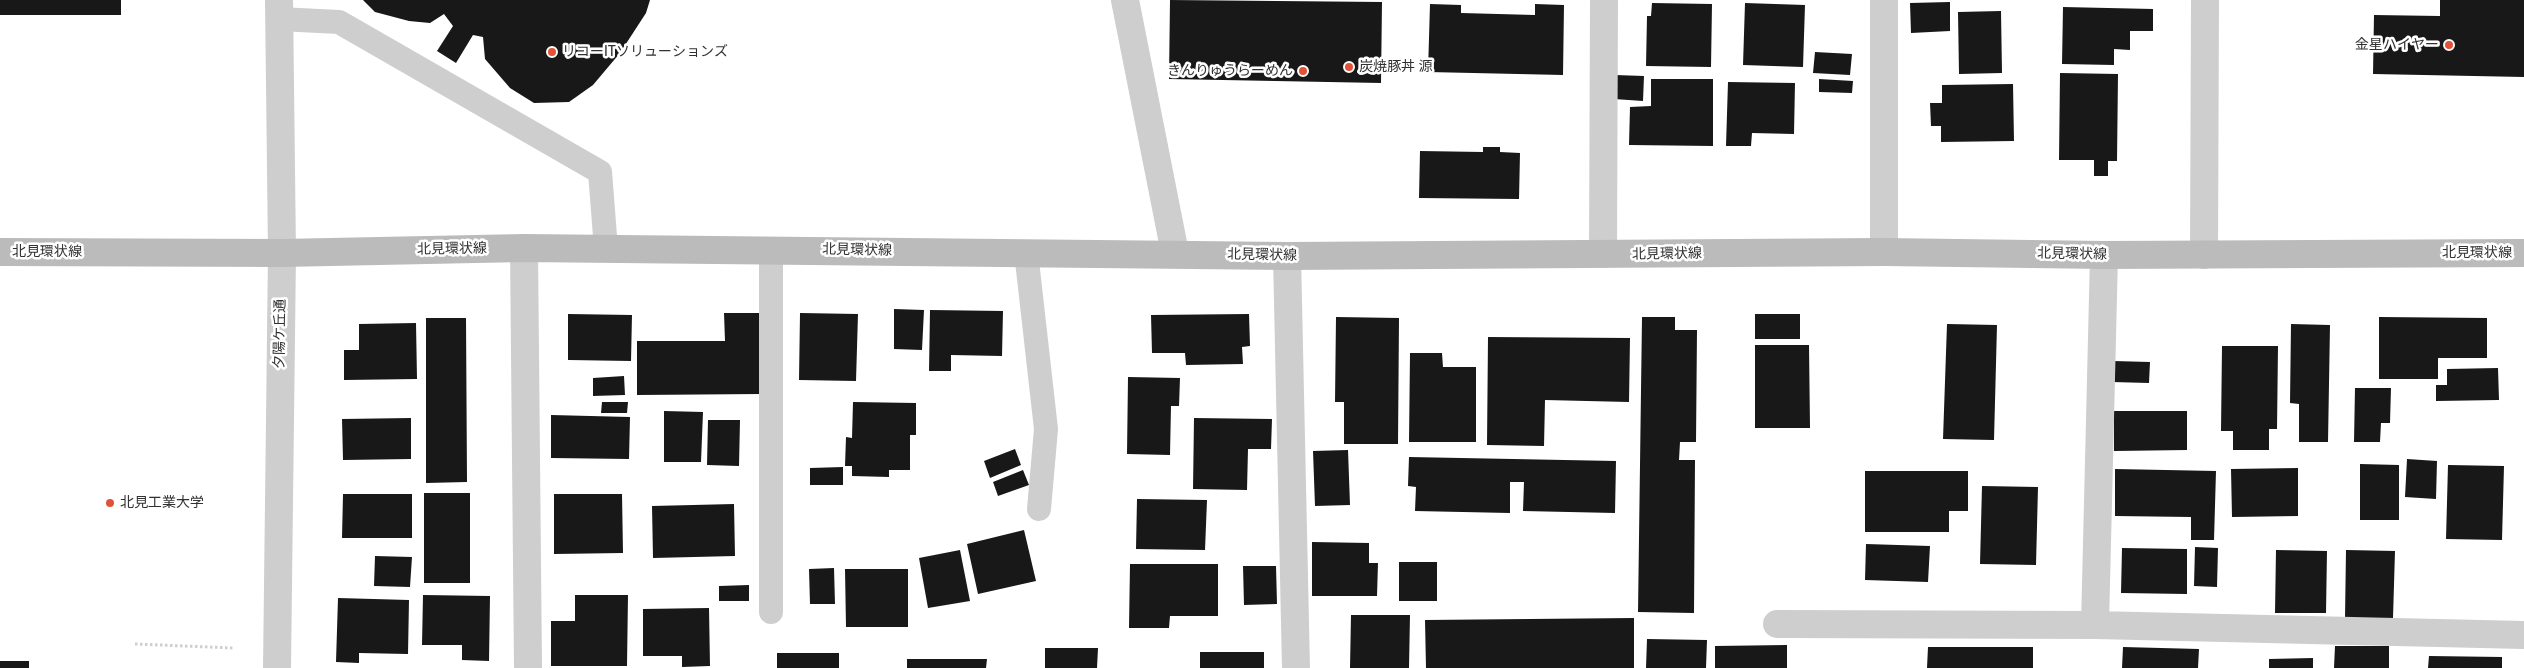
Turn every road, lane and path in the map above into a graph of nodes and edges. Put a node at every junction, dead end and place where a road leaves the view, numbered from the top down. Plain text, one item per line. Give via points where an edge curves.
1 (1125, 0) edge
2 (1604, 0) edge
3 (1884, 0) edge
4 (2205, 0) edge
5 (279, 10) edge
6 (524, 248) junction
7 (606, 249) junction
8 (771, 250) junction
9 (0, 252) edge
10 (1026, 252) junction
11 (1884, 252) junction
12 (282, 253) junction
13 (1175, 253) junction
14 (2524, 253) edge
15 (1603, 254) junction
16 (2104, 255) junction
17 (2204, 255) junction
18 (1287, 256) junction
19 (1039, 509) dead end
20 (771, 612) dead end
21 (1777, 624) dead end
22 (2096, 625) junction
23 (2524, 635) edge
24 (135, 644) dead end
25 (233, 648) dead end
26 (277, 668) edge
27 (528, 668) edge
28 (1296, 668) edge

1 - 13 street
2 - 15 street
3 - 11 street
4 - 17 street
5 - 7 lane via 339,22 600,172
5 - 12 street, 夕陽ケ丘通
6 - 7 main road, 北見環状線
6 - 12 main road, 北見環状線
6 - 27 street
7 - 8 main road, 北見環状線
8 - 10 main road, 北見環状線
8 - 20 lane
9 - 12 main road, 北見環状線
10 - 13 main road, 北見環状線
10 - 19 lane via 1046,429
11 - 15 main road, 北見環状線
11 - 16 main road, 北見環状線
12 - 26 street, 夕陽ケ丘通
13 - 18 main road, 北見環状線
14 - 17 main road, 北見環状線
15 - 18 main road, 北見環状線
16 - 17 main road, 北見環状線
16 - 22 street
18 - 28 street
21 - 22 street
22 - 23 street
24 - 25 path

